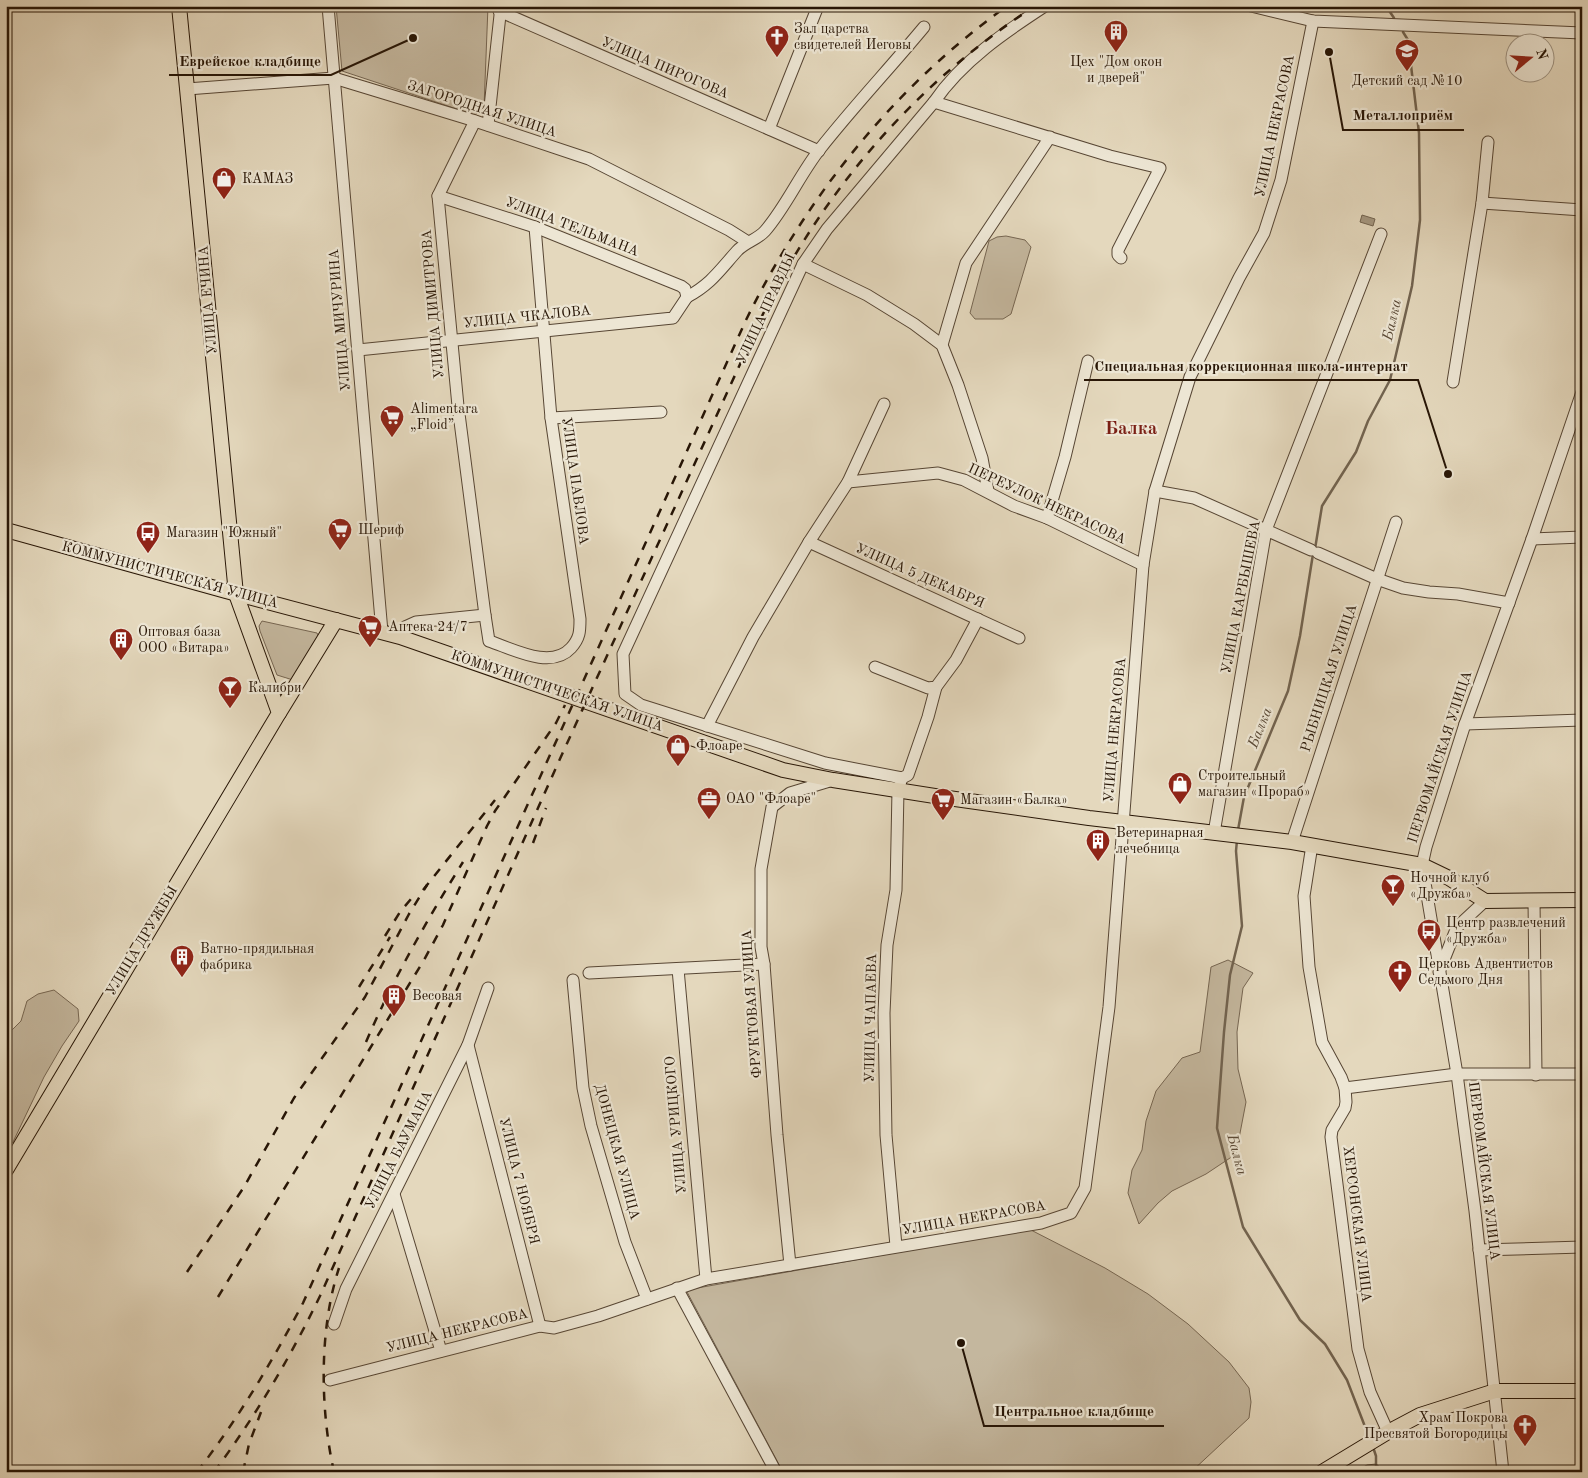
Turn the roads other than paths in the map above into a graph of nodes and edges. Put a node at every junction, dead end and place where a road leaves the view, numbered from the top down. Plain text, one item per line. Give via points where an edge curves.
1 (179, 6) edge
2 (328, 6) edge
3 (818, 6) edge
4 (1045, 6) edge
5 (1251, 6) edge
6 (500, 8) edge
7 (1313, 21) junction
8 (924, 27) dead end
9 (1582, 33) edge
10 (334, 78) junction
11 (188, 90) junction
12 (934, 102) junction
13 (474, 121) junction
14 (488, 125) junction
15 (769, 129) junction
16 (1050, 137) junction
17 (1488, 142) dead end
18 (818, 151) junction
19 (438, 196) junction
20 (1482, 203) junction
21 (1582, 210) edge
22 (535, 227) junction
23 (1381, 234) dead end
24 (748, 242) junction
25 (1121, 258) dead end
26 (803, 264) junction
27 (687, 297) junction
28 (544, 331) junction
29 (451, 340) junction
30 (942, 345) junction
31 (358, 350) junction
32 (1088, 361) dead end
33 (1453, 382) dead end
34 (1582, 392) edge
35 (884, 404) dead end
36 (661, 412) dead end
37 (551, 418) junction
38 (848, 482) junction
39 (988, 491) junction
40 (1155, 491) junction
41 (1047, 518) junction
42 (1396, 522) dead end
43 (6, 530) edge
44 (1266, 530) junction
45 (1582, 538) edge
46 (1532, 539) junction
47 (808, 542) junction
48 (1143, 565) junction
49 (1377, 579) junction
50 (236, 594) junction
51 (1509, 603) junction
52 (485, 615) junction
53 (978, 618) junction
54 (336, 620) junction
55 (382, 632) junction
56 (400, 637) junction
57 (1019, 638) dead end
58 (489, 641) joint
59 (875, 667) dead end
60 (936, 687) junction
61 (280, 713) junction
62 (1582, 720) edge
63 (1465, 724) junction
64 (707, 726) junction
65 (833, 780) junction
66 (900, 784) junction
67 (1122, 821) junction
68 (1214, 832) junction
69 (1292, 842) junction
70 (1312, 845) junction
71 (1422, 866) junction
72 (1485, 900) junction
73 (1534, 900) junction
74 (1582, 900) edge
75 (764, 964) junction
76 (678, 969) junction
77 (1439, 972) junction
78 (588, 973) dead end
79 (573, 980) dead end
80 (488, 988) dead end
81 (468, 1045) junction
82 (1457, 1074) junction
83 (1582, 1074) edge
84 (1536, 1075) junction
85 (1345, 1088) junction
86 (6, 1170) edge
87 (394, 1194) junction
88 (896, 1246) junction
89 (1582, 1247) edge
90 (1479, 1250) junction
91 (790, 1265) junction
92 (706, 1279) junction
93 (677, 1288) junction
94 (647, 1299) junction
95 (334, 1324) dead end
96 (540, 1326) junction
97 (441, 1351) junction
98 (330, 1380) dead end
99 (1495, 1391) junction
100 (1582, 1391) edge
101 (1388, 1432) junction
102 (776, 1472) edge
103 (1322, 1472) edge
104 (1503, 1472) edge

1 - 11 main road, УЛИЦА ЕЧИНА
2 - 10 street, УЛИЦА МИЧУРИНА
3 - 15 street
4 - 12 street, УЛИЦА ПРАВДЫ via 1002,34 946,85
5 - 7 street
6 - 14 street
6 - 15 street, УЛИЦА ПИРОГОВА
7 - 9 street
7 - 40 street, УЛИЦА НЕКРАСОВА via 1282,180 1264,233 1190,377
8 - 18 street
10 - 11 street, ЗАГОРОДНАЯ УЛИЦА
10 - 13 street, ЗАГОРОДНАЯ УЛИЦА
10 - 31 street, УЛИЦА МИЧУРИНА
11 - 50 main road, УЛИЦА ЕЧИНА
12 - 16 street
12 - 26 street, УЛИЦА ПРАВДЫ via 827,229
13 - 14 street, ЗАГОРОДНАЯ УЛИЦА
13 - 19 street
14 - 24 street, ЗАГОРОДНАЯ УЛИЦА via 589,159
15 - 18 street, УЛИЦА ПИРОГОВА
16 - 25 street via 1160,168 1118,250
16 - 30 street via 966,263
17 - 20 street
18 - 24 street via 770,225
19 - 22 street, УЛИЦА ТЕЛЬМАНА
19 - 29 street, УЛИЦА ДИМИТРОВА
20 - 21 street
20 - 33 street
22 - 27 street, УЛИЦА ТЕЛЬМАНА via 681,286
22 - 28 street, УЛИЦА ПАВЛОВА
23 - 44 street, УЛИЦА КАРБЫШЕВА
24 - 27 street via 707,285
26 - 30 street via 867,295
26 - 64 street, УЛИЦА ПРАВДЫ via 623,654 625,694 640,705
27 - 28 street, УЛИЦА ЧКАЛОВА via 672,318
28 - 29 street, УЛИЦА ЧКАЛОВА
28 - 37 street, УЛИЦА ПАВЛОВА
29 - 31 street, УЛИЦА ЧКАЛОВА
29 - 52 street, УЛИЦА ДИМИТРОВА
30 - 39 street via 980,450
31 - 55 street, УЛИЦА МИЧУРИНА
32 - 41 street via 1066,457
34 - 46 street, ПЕРВОМАЙСКАЯ УЛИЦА
35 - 38 street
36 - 37 street
37 - 58 street, УЛИЦА ПАВЛОВА via 580,634 568,651 552,659
38 - 39 street, ПЕРЕУЛОК НЕКРАСОВА via 938,474 964,480
38 - 47 street
39 - 41 street, ПЕРЕУЛОК НЕКРАСОВА via 1014,506
40 - 44 street via 1194,498
40 - 48 street, УЛИЦА НЕКРАСОВА
41 - 48 street, ПЕРЕУЛОК НЕКРАСОВА
42 - 49 street, РЫБНИЦКАЯ УЛИЦА
43 - 50 main road, КОММУНИСТИЧЕСКАЯ УЛИЦА
44 - 49 street
44 - 68 street, УЛИЦА КАРБЫШЕВА
45 - 46 street
46 - 51 street, ПЕРВОМАЙСКАЯ УЛИЦА
47 - 53 street, УЛИЦА 5 ДЕКАБРЯ
47 - 64 street via 753,636
48 - 67 street, УЛИЦА НЕКРАСОВА
49 - 51 street via 1403,588
49 - 69 street, РЫБНИЦКАЯ УЛИЦА
50 - 54 main road, КОММУНИСТИЧЕСКАЯ УЛИЦА
50 - 61 main road
51 - 63 street, ПЕРВОМАЙСКАЯ УЛИЦА
52 - 56 street via 416,622 405,627
52 - 58 street, УЛИЦА ДИМИТРОВА
53 - 57 street, УЛИЦА 5 ДЕКАБРЯ
53 - 60 street via 956,660
54 - 55 main road, КОММУНИСТИЧЕСКАЯ УЛИЦА
54 - 61 main road, УЛИЦА ДРУЖБЫ
55 - 56 main road, КОММУНИСТИЧЕСКАЯ УЛИЦА
56 - 65 main road, КОММУНИСТИЧЕСКАЯ УЛИЦА via 784,770
59 - 60 street via 928,688
60 - 66 street via 908,775
61 - 86 main road, УЛИЦА ДРУЖБЫ
62 - 63 street
63 - 71 street, ПЕРВОМАЙСКАЯ УЛИЦА
64 - 66 street
65 - 66 main road, КОММУНИСТИЧЕСКАЯ УЛИЦА
65 - 75 street, ФРУКТОВАЯ УЛИЦА via 790,793 772,807 761,869
66 - 67 main road, КОММУНИСТИЧЕСКАЯ УЛИЦА
66 - 88 street, УЛИЦА ЧАПАЕВА via 896,890 887,945 884,1012 886,1135
67 - 68 main road, КОММУНИСТИЧЕСКАЯ УЛИЦА
67 - 88 street, УЛИЦА НЕКРАСОВА via 1109,1007 1085,1188 1071,1212 1041,1224
68 - 69 main road, КОММУНИСТИЧЕСКАЯ УЛИЦА
69 - 70 main road, КОММУНИСТИЧЕСКАЯ УЛИЦА
70 - 71 main road, КОММУНИСТИЧЕСКАЯ УЛИЦА
70 - 85 street via 1304,896 1309,967 1322,1042
71 - 72 main road, КОММУНИСТИЧЕСКАЯ УЛИЦА
71 - 77 street, ПЕРВОМАЙСКАЯ УЛИЦА
72 - 73 main road
72 - 77 street via 1458,927
73 - 74 main road
73 - 84 street
75 - 76 street
75 - 91 street, ФРУКТОВАЯ УЛИЦА
76 - 78 street
76 - 92 street, УЛИЦА УРИЦКОГО
77 - 82 street, ПЕРВОМАЙСКАЯ УЛИЦА
79 - 94 street, ДОНЕЦКАЯ УЛИЦА via 583,1088 591,1126 625,1242
80 - 81 street, УЛИЦА БАУМАНА
81 - 87 street, УЛИЦА БАУМАНА
81 - 96 street, УЛИЦА 7 НОЯБРЯ
82 - 84 street
82 - 85 street
82 - 90 street, ПЕРВОМАЙСКАЯ УЛИЦА
83 - 84 street
85 - 101 street, ХЕРСОНСКАЯ УЛИЦА via 1345,1108 1331,1137 1358,1349 1370,1392
87 - 95 street, УЛИЦА БАУМАНА via 346,1289
87 - 97 street
88 - 91 street, УЛИЦА НЕКРАСОВА
89 - 90 street
90 - 99 street, ПЕРВОМАЙСКАЯ УЛИЦА
91 - 92 street, УЛИЦА НЕКРАСОВА
92 - 93 street, УЛИЦА НЕКРАСОВА
93 - 94 street, УЛИЦА НЕКРАСОВА
93 - 102 street
94 - 96 street, УЛИЦА НЕКРАСОВА via 568,1325
96 - 97 street, УЛИЦА НЕКРАСОВА
97 - 98 street, УЛИЦА НЕКРАСОВА
99 - 100 main road
99 - 101 main road via 1420,1415
99 - 104 street, ПЕРВОМАЙСКАЯ УЛИЦА
101 - 103 main road

